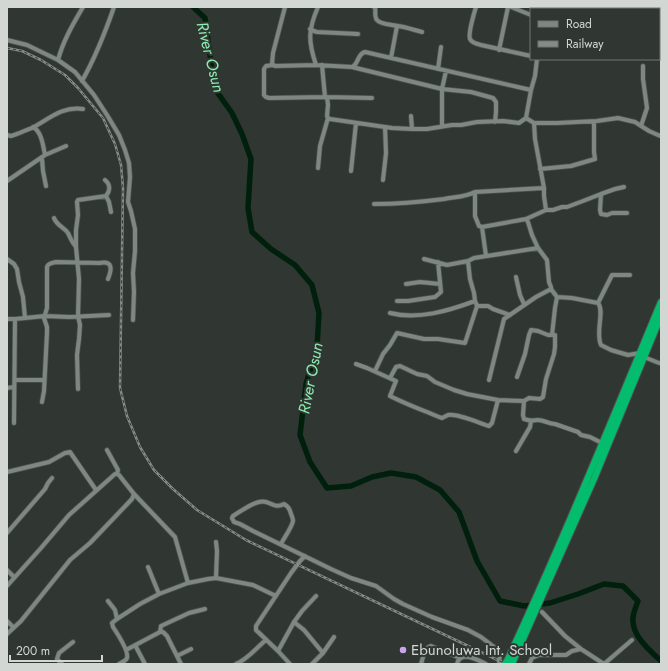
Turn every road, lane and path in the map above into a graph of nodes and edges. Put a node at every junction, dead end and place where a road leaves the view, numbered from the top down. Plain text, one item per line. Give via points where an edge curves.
1 (83, 7) edge
2 (114, 7) edge
3 (285, 7) edge
4 (318, 7) edge
5 (374, 7) edge
6 (476, 7) edge
7 (508, 7) edge
8 (511, 7) edge
9 (530, 15) edge
10 (397, 26) junction
11 (310, 29) junction
12 (422, 32) dead end
13 (358, 34) dead end
14 (7, 40) edge
15 (441, 47) dead end
16 (499, 50) junction
17 (530, 56) edge
18 (392, 58) junction
19 (58, 60) junction
20 (537, 60) edge
21 (273, 65) junction
22 (316, 65) junction
23 (322, 65) junction
24 (643, 66) dead end
25 (352, 67) junction
26 (438, 69) junction
27 (446, 70) junction
28 (82, 81) junction
29 (442, 89) junction
30 (531, 90) junction
31 (326, 97) junction
32 (372, 98) dead end
33 (83, 109) dead end
34 (411, 116) dead end
35 (328, 118) junction
36 (526, 118) junction
37 (494, 122) junction
38 (594, 122) junction
39 (356, 123) junction
40 (534, 123) junction
41 (442, 126) junction
42 (641, 126) junction
43 (33, 127) junction
44 (385, 127) junction
45 (412, 129) junction
46 (7, 134) edge
47 (661, 136) edge
48 (66, 146) dead end
49 (43, 157) junction
50 (318, 168) dead end
51 (540, 169) junction
52 (351, 171) dead end
53 (105, 180) dead end
54 (383, 180) dead end
55 (7, 181) edge
56 (46, 186) dead end
57 (624, 187) dead end
58 (544, 188) junction
59 (475, 192) junction
60 (601, 194) junction
61 (106, 196) junction
62 (374, 204) dead end
63 (546, 210) junction
64 (111, 212) dead end
65 (627, 213) dead end
66 (54, 218) dead end
67 (526, 219) junction
68 (482, 227) junction
69 (76, 248) junction
70 (538, 248) junction
71 (486, 256) junction
72 (7, 259) edge
73 (424, 259) dead end
74 (468, 261) junction
75 (438, 262) junction
76 (77, 263) junction
77 (630, 275) dead end
78 (516, 277) dead end
79 (108, 279) dead end
80 (406, 284) dead end
81 (440, 284) junction
82 (551, 289) junction
83 (557, 297) junction
84 (397, 301) dead end
85 (661, 302) edge
86 (598, 303) junction
87 (476, 304) junction
88 (524, 304) junction
89 (390, 313) dead end
90 (510, 315) junction
91 (45, 316) junction
92 (78, 316) junction
93 (109, 316) dead end
94 (661, 316) edge
95 (26, 318) junction
96 (7, 319) edge
97 (15, 319) junction
98 (133, 320) dead end
99 (552, 335) junction
100 (642, 355) junction
101 (661, 363) edge
102 (356, 364) dead end
103 (375, 371) junction
104 (517, 377) dead end
105 (390, 378) junction
106 (15, 380) junction
107 (44, 380) junction
108 (489, 380) dead end
109 (14, 387) junction
110 (7, 388) edge
111 (78, 389) dead end
112 (498, 400) junction
113 (524, 401) junction
114 (42, 402) dead end
115 (531, 421) junction
116 (14, 423) dead end
117 (602, 443) junction
118 (107, 450) dead end
119 (516, 451) dead end
120 (7, 472) edge
121 (117, 474) junction
122 (52, 478) dead end
123 (96, 490) junction
124 (134, 494) junction
125 (8, 530) edge
126 (216, 542) dead end
127 (281, 544) junction
128 (305, 556) junction
129 (148, 566) dead end
130 (7, 570) edge
131 (14, 577) junction
132 (216, 578) junction
133 (188, 583) junction
134 (7, 586) edge
135 (543, 587) junction
136 (159, 594) junction
137 (276, 596) junction
138 (316, 596) dead end
139 (108, 601) dead end
140 (205, 609) dead end
141 (542, 612) dead end
142 (117, 619) junction
143 (7, 621) edge
144 (294, 622) junction
145 (13, 627) junction
146 (160, 632) junction
147 (7, 634) edge
148 (334, 637) dead end
149 (266, 640) junction
150 (632, 640) dead end
151 (73, 642) dead end
152 (135, 645) junction
153 (191, 649) dead end
154 (581, 649) junction
155 (126, 650) junction
156 (278, 651) junction
157 (323, 653) junction
158 (177, 656) junction
159 (460, 658) junction
160 (509, 663) edge
161 (62, 664) edge
162 (119, 664) edge
163 (145, 664) edge
164 (181, 664) edge
165 (236, 664) edge
166 (290, 664) edge
167 (312, 664) edge
168 (421, 664) edge
169 (457, 664) edge
170 (486, 664) edge
171 (499, 664) edge
172 (529, 664) edge

1 - 19 street
2 - 28 street
3 - 21 street via 273,53
4 - 11 street
5 - 10 street via 376,20
6 - 16 street via 471,23 470,41
7 - 16 street
8 - 9 street
10 - 12 street
10 - 18 street
11 - 13 street via 317,32
11 - 22 street via 310,43
14 - 19 street via 27,45
15 - 26 street
16 - 17 street
18 - 25 street via 365,52
18 - 26 street
19 - 28 street via 75,72
20 - 30 street via 536,76
21 - 22 street
21 - 31 street via 264,69 266,97
22 - 23 street
23 - 25 street
23 - 31 street
24 - 42 street via 647,108
25 - 29 street
26 - 27 street
27 - 29 street
27 - 30 street
28 - 98 street via 119,135 129,163 128,202 135,229 132,272
29 - 37 street via 471,92 493,98 496,102
29 - 41 street
30 - 36 street
31 - 32 street
31 - 35 street
33 - 43 street via 64,110
34 - 45 street
35 - 39 street
35 - 50 street via 320,146
36 - 37 street via 519,123
36 - 40 street
37 - 41 street
38 - 40 street
38 - 42 street via 618,118
38 - 51 street via 595,159 571,166
39 - 44 street
39 - 52 street
40 - 51 street
41 - 45 street
42 - 47 street
43 - 46 street via 11,136
43 - 49 street via 39,133
44 - 45 street
44 - 54 street
48 - 49 street
49 - 55 street
49 - 56 street
51 - 58 street
53 - 61 street via 109,185
57 - 60 street
58 - 59 street
58 - 63 street
59 - 62 street via 465,196 427,201
59 - 68 street via 475,216
60 - 63 street via 567,207
60 - 65 street via 601,214
61 - 64 street
61 - 69 street via 77,201
63 - 67 street
66 - 69 street via 68,233
67 - 68 street
67 - 70 street
68 - 71 street
69 - 76 street
70 - 71 street
70 - 82 street via 547,260
71 - 74 street
72 - 95 street via 17,270
73 - 75 street
74 - 75 street via 448,265
74 - 87 street
75 - 81 street
76 - 79 street via 106,262 111,269
76 - 91 street via 56,262 48,265
76 - 92 street
77 - 86 street via 612,275
78 - 88 street
80 - 81 street
81 - 84 street via 441,292 435,297
82 - 83 street
82 - 88 street
83 - 86 street
83 - 99 street
85 - 100 highway
86 - 100 street via 601,310 601,345 628,355
87 - 89 street via 440,313 413,316
87 - 90 street
87 - 103 street via 465,343 424,339 397,333
88 - 90 street
90 - 108 street via 504,319
91 - 92 street
91 - 95 street
91 - 107 street via 47,333
92 - 93 street
92 - 111 street
94 - 100 highway
95 - 97 street
96 - 97 street
97 - 106 street
99 - 104 street via 531,330
99 - 113 street via 555,336 555,347 543,396 540,399 529,398
100 - 101 street
100 - 117 highway
100 - 135 highway via 594,479
102 - 103 street
103 - 105 street
105 - 112 street via 396,367 400,366 454,390
105 - 112 street via 396,381 390,396 442,418 449,414 489,426
106 - 107 street
106 - 109 street
107 - 114 street
109 - 110 street
109 - 116 street
112 - 113 street
113 - 115 street via 522,415 524,419
115 - 117 street via 555,424
115 - 119 street
117 - 135 highway
118 - 121 street via 118,470
120 - 123 street via 49,462 70,452
121 - 123 street
121 - 124 street
122 - 125 street
123 - 131 street via 69,515
124 - 133 street via 175,537
124 - 145 street via 90,543 70,560
126 - 132 street
127 - 127 street via 234,522 233,516 259,502 267,502 277,507 286,504 293,522
127 - 128 street
128 - 137 street
128 - 171 street via 351,578 376,586 403,604 481,636 498,650
129 - 136 street
130 - 131 street
131 - 134 street
132 - 133 street
132 - 137 street via 253,585
133 - 136 street
135 - 160 highway
136 - 142 street
137 - 149 street via 256,626 256,630
138 - 144 street
139 - 142 street via 115,610
140 - 146 street via 189,613 161,626
141 - 154 street
142 - 155 street via 112,624
143 - 145 street
144 - 156 street
144 - 157 street
145 - 147 street
146 - 152 street
146 - 158 street via 167,636
148 - 157 street
149 - 156 street
149 - 165 street
150 - 154 street via 604,664
151 - 161 street via 57,659
152 - 155 street
152 - 163 street
153 - 158 street
154 - 172 street via 566,654 539,655 532,658
155 - 162 street via 128,657
156 - 166 street
157 - 167 street
158 - 164 street
159 - 168 street via 428,646
159 - 169 street
159 - 170 street via 469,657

